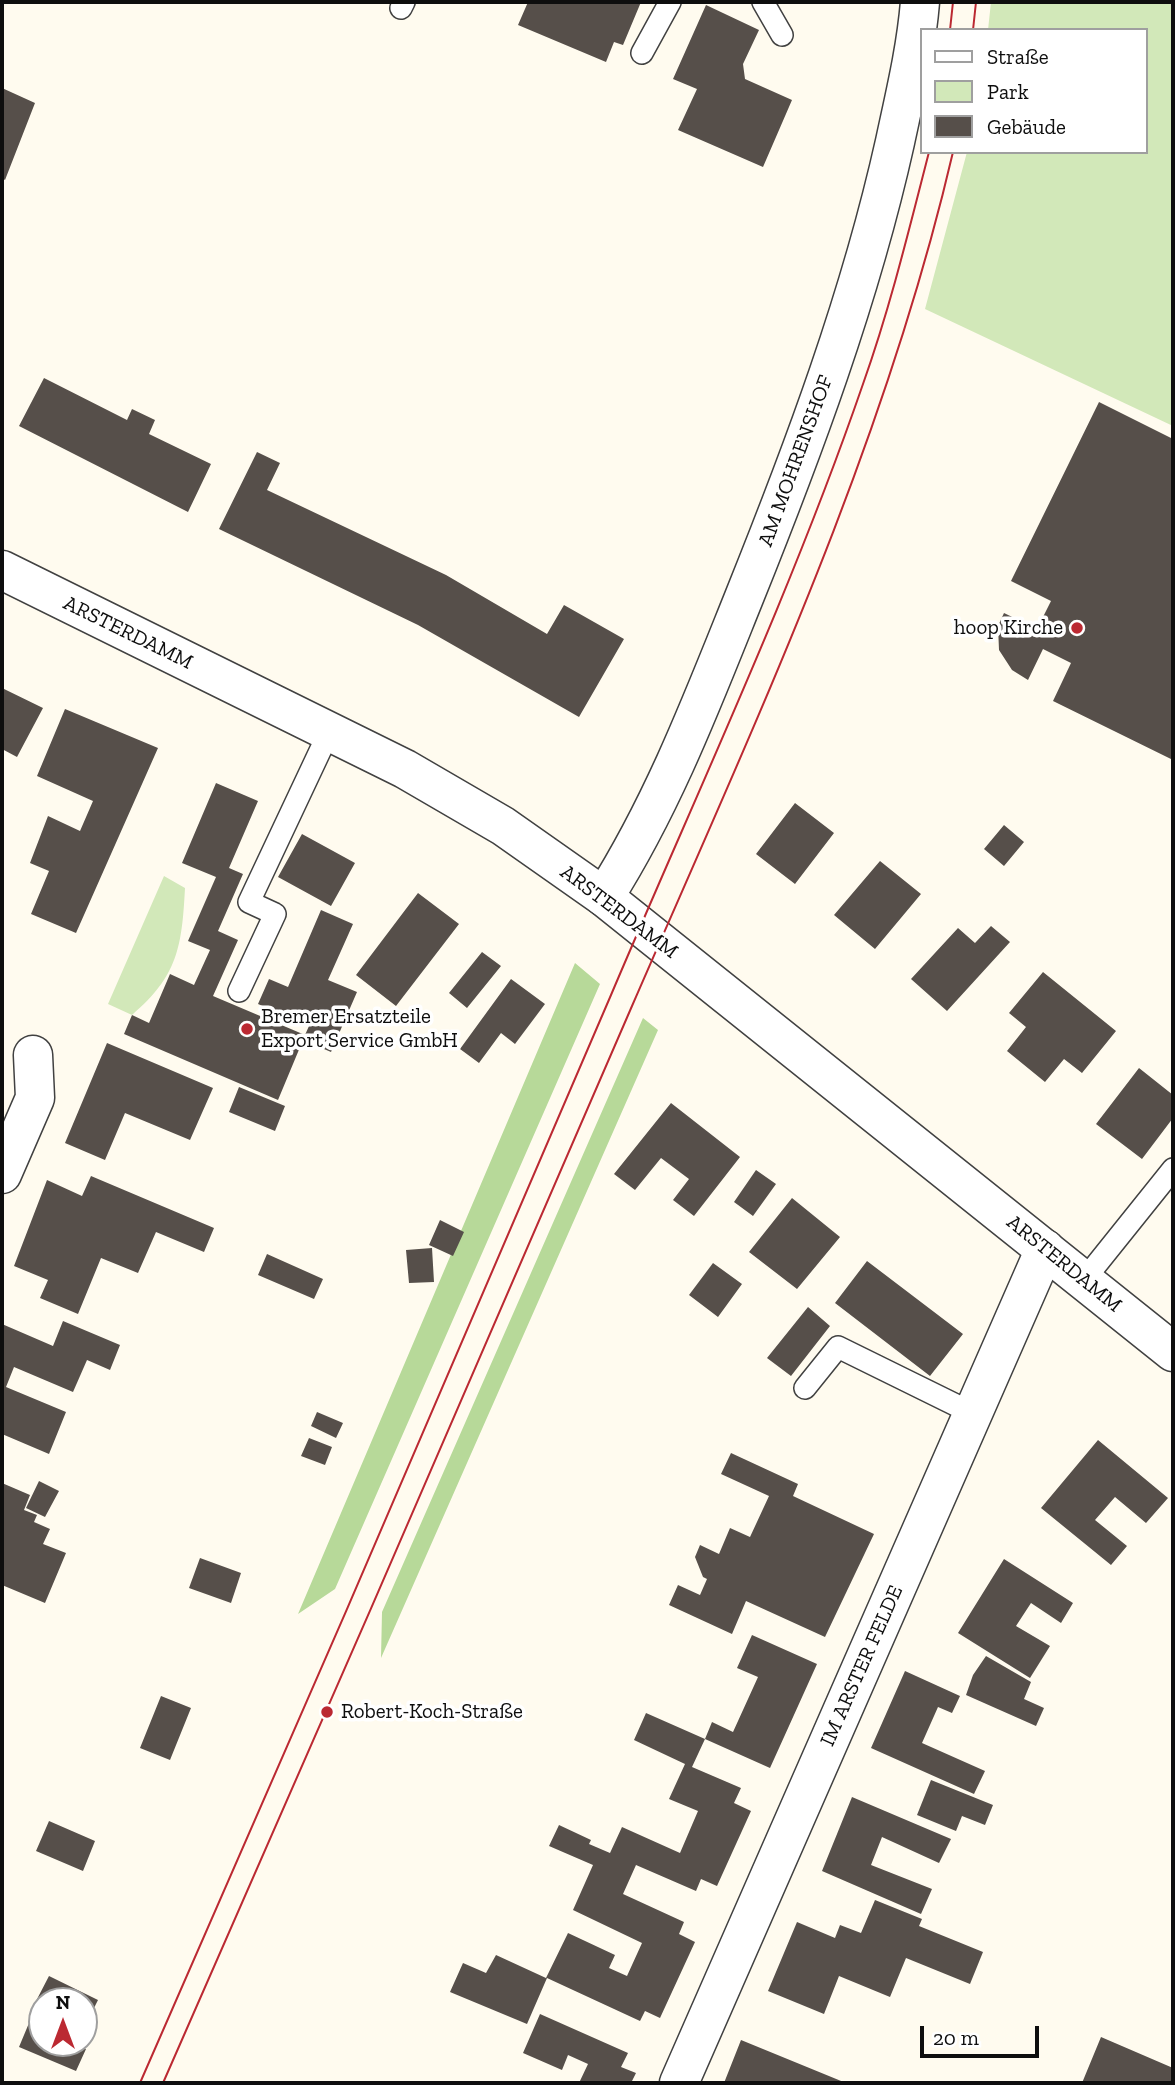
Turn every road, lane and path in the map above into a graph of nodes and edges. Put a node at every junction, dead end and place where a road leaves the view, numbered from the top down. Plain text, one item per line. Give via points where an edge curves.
1 (670, 2) edge
2 (763, 2) edge
3 (920, 2) edge
4 (782, 35) dead end
5 (642, 53) dead end
6 (2, 570) edge
7 (329, 732) junction
8 (604, 897) junction
9 (239, 991) dead end
10 (33, 1055) dead end
11 (1173, 1169) edge
12 (2, 1174) edge
13 (1045, 1249) junction
14 (1084, 1280) junction
15 (1173, 1352) edge
16 (805, 1388) dead end
17 (972, 1413) junction
18 (679, 2083) edge

1 - 5 lane
2 - 4 lane
3 - 8 street, AM MOHRENSHOF via 916,43 882,200 838,348 774,524 667,785
6 - 7 street, ARSTERDAMM
7 - 8 street, ARSTERDAMM via 405,769 503,826
7 - 9 lane via 248,902 275,914
8 - 13 street, ARSTERDAMM
10 - 12 street via 34,1098
11 - 14 lane
13 - 14 street, ARSTERDAMM
13 - 17 street, IM ARSTER FELDE
14 - 15 street, ARSTERDAMM
16 - 17 lane via 838,1347
17 - 18 street, IM ARSTER FELDE

